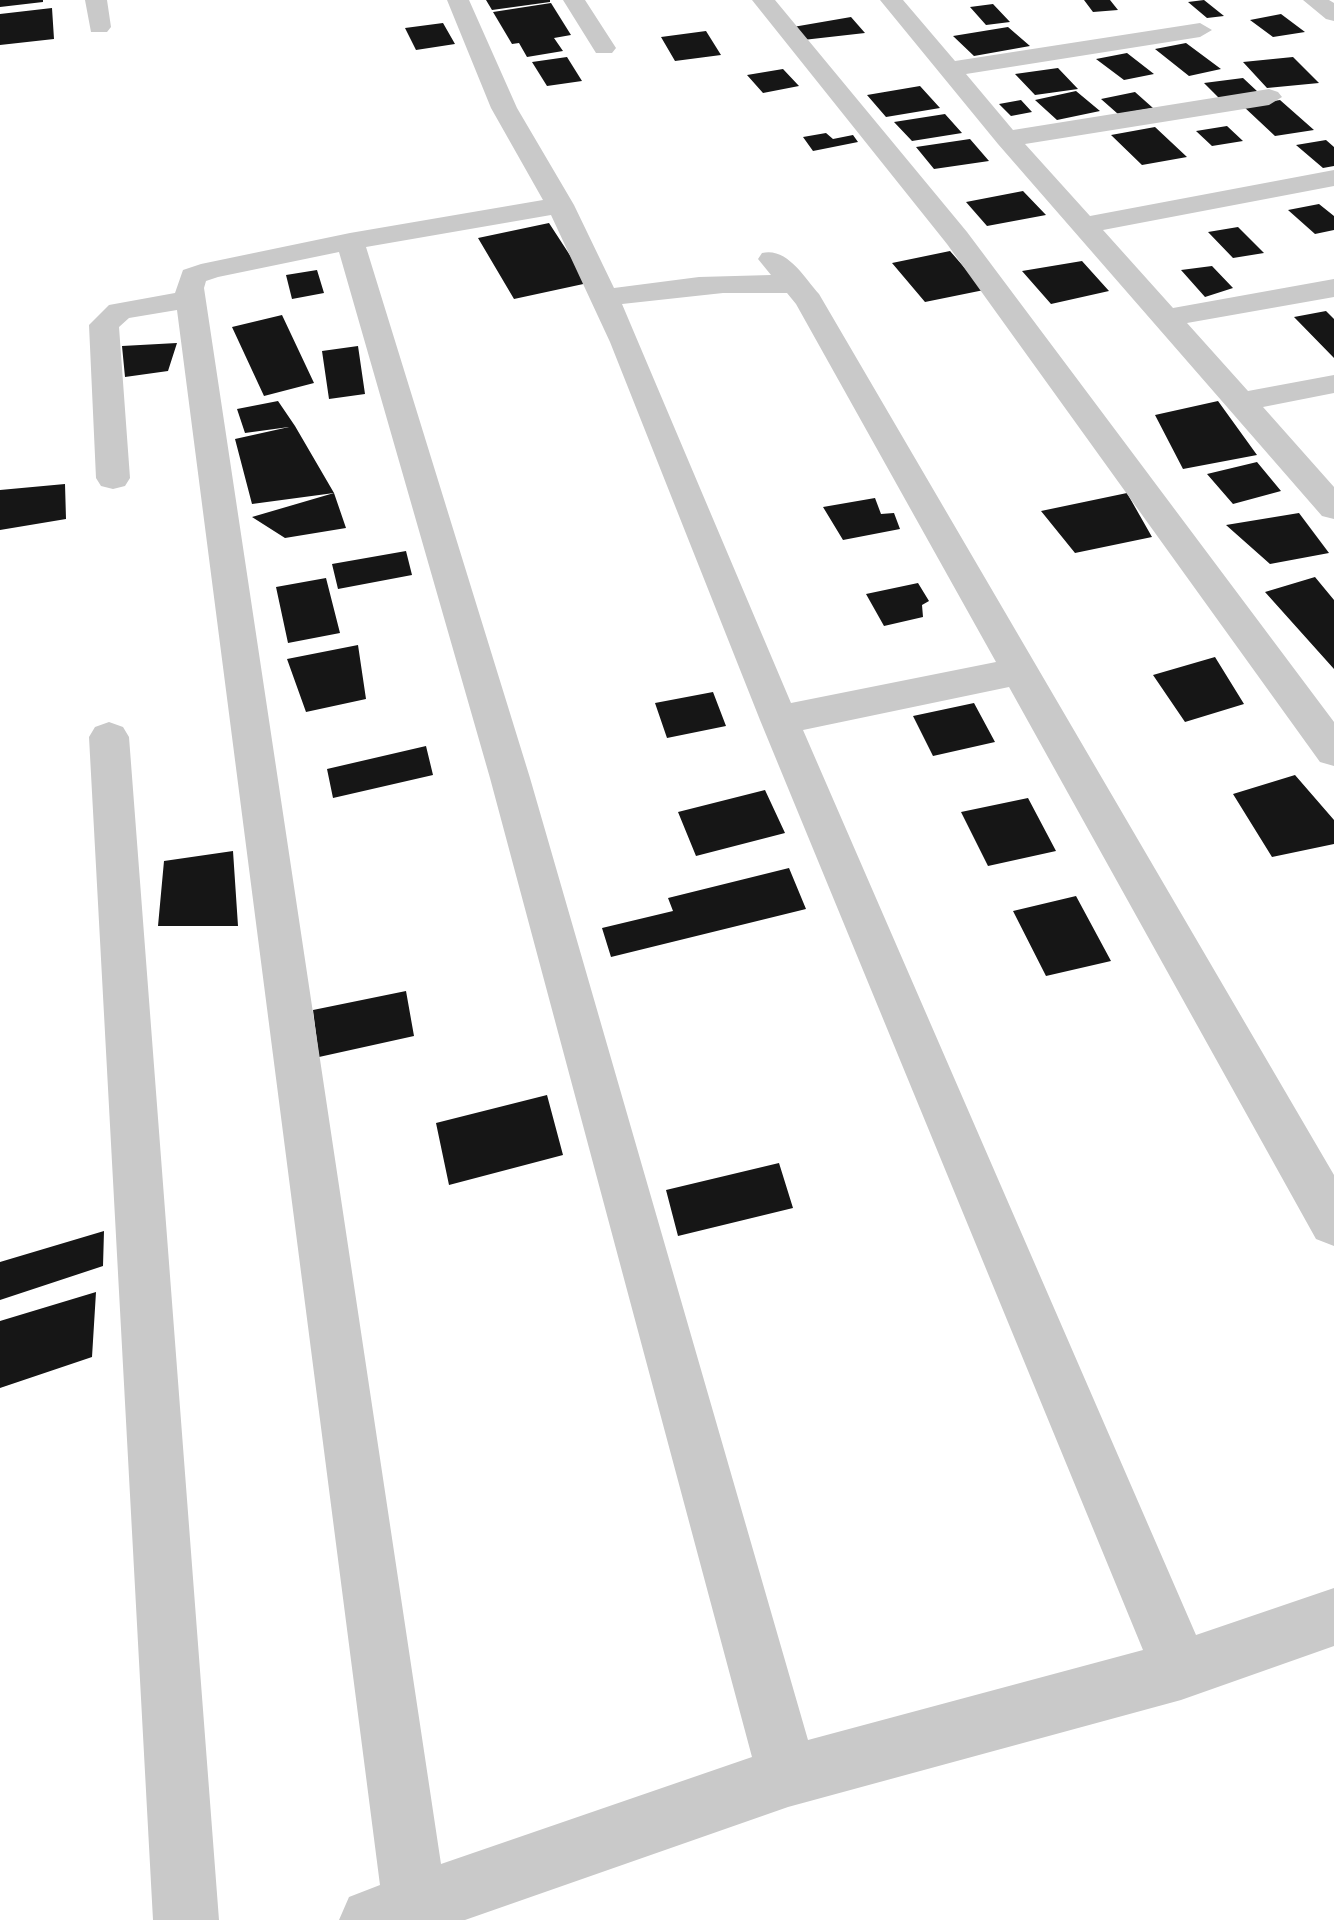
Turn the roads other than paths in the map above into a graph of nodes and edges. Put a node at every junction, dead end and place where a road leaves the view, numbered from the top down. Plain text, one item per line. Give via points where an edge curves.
1 (96, 0) edge
2 (458, 0) edge
3 (574, 0) edge
4 (763, 0) edge
5 (1314, 0) edge
6 (897, 1) edge
7 (1334, 14) edge
8 (99, 27) dead end
9 (1200, 30) dead end
10 (604, 48) dead end
11 (950, 69) junction
12 (1269, 97) dead end
13 (1007, 139) junction
14 (1334, 178) edge
15 (560, 205) junction
16 (1085, 225) junction
17 (350, 241) junction
18 (1334, 288) edge
19 (604, 298) junction
20 (190, 299) junction
21 (1166, 318) junction
22 (1334, 384) edge
23 (1240, 402) junction
24 (113, 478) dead end
25 (1334, 508) edge
26 (1021, 671) junction
27 (1334, 688) edge
28 (1297, 696) junction
29 (779, 720) junction
30 (109, 737) dead end
31 (1334, 751) edge
32 (1334, 1222) edge
33 (1334, 1617) edge
34 (1181, 1670) junction
35 (788, 1776) junction
36 (394, 1912) edge
37 (186, 1920) edge

1 - 8 street
2 - 15 street via 504,108
3 - 10 street
4 - 28 street via 957,238
5 - 7 street
6 - 11 street
9 - 11 street
11 - 13 street
12 - 13 street
13 - 16 street
14 - 16 street
15 - 17 street
15 - 19 street
16 - 21 street
17 - 20 street via 193,276
17 - 35 street via 510,778
18 - 21 street
19 - 26 street via 745,282 784,272 809,300
19 - 29 street
20 - 24 street via 120,311 104,325
20 - 36 street
21 - 23 street
22 - 23 street
23 - 25 street
26 - 29 street
26 - 32 street
27 - 28 street
28 - 31 street
29 - 34 street
30 - 37 street
33 - 34 street
34 - 35 street
35 - 36 street

